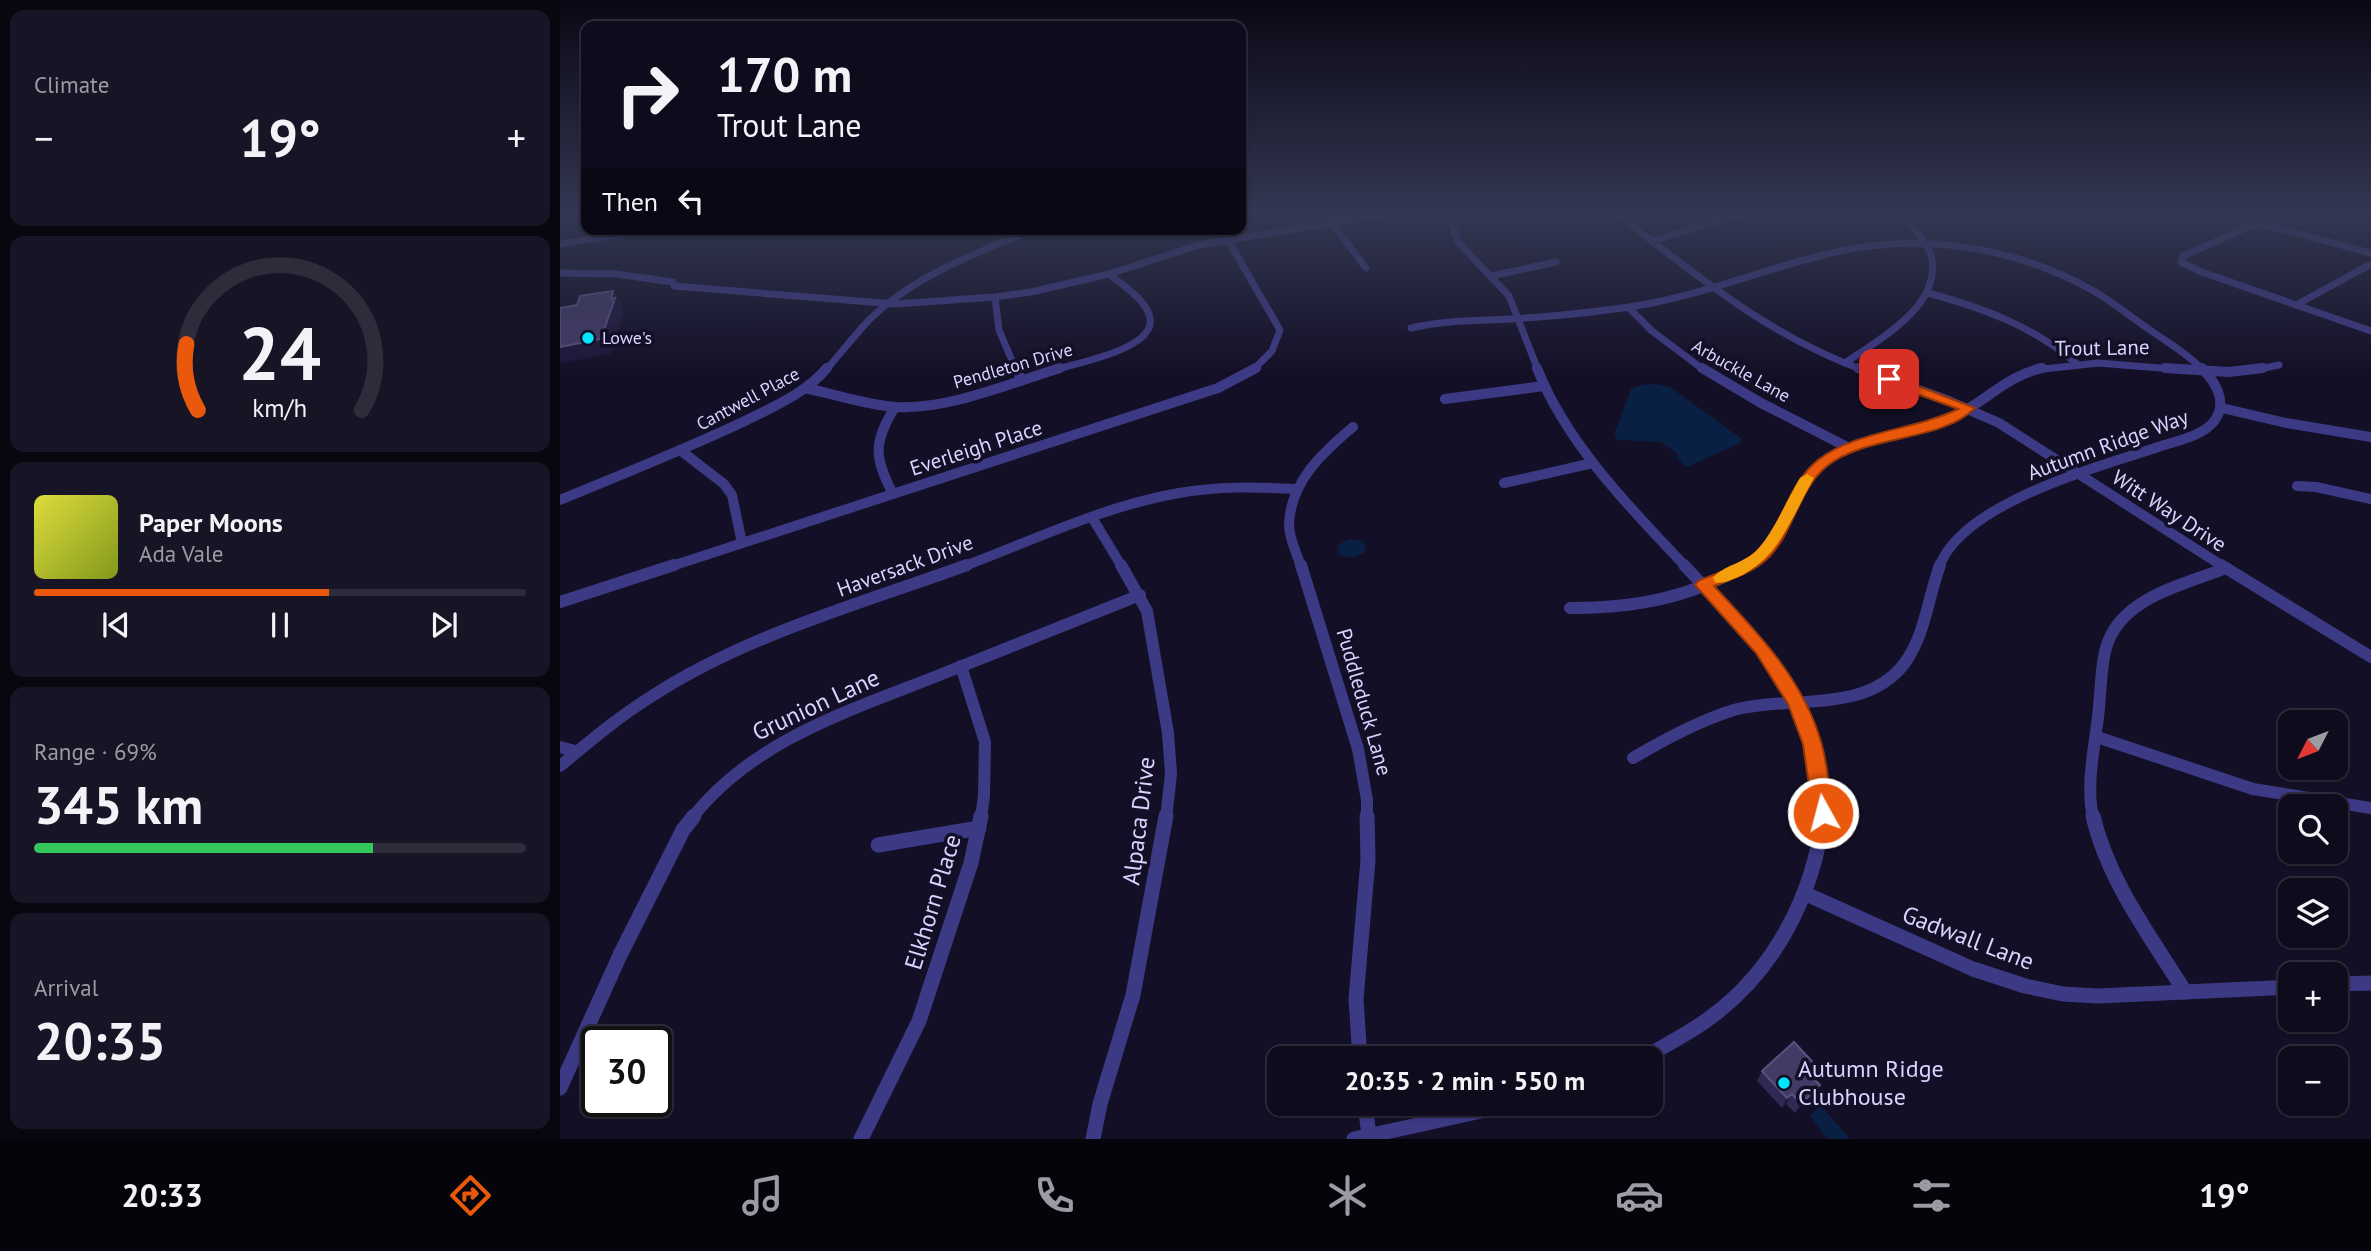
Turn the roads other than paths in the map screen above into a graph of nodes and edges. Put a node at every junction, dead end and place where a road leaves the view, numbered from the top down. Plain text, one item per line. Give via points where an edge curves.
1 (944, 268) edge
2 (1127, 268) edge
3 (1244, 268) edge
4 (1483, 268) edge
5 (1527, 268) edge
6 (1687, 268) edge
7 (1780, 268) edge
8 (1934, 268) edge
9 (2035, 268) edge
10 (2192, 268) edge
11 (2363, 268) edge
12 (1109, 274) junction
13 (560, 275) edge
14 (1491, 276) junction
15 (1714, 289) junction
16 (1928, 293) junction
17 (995, 297) junction
18 (889, 303) junction
19 (2296, 304) junction
20 (1629, 308) junction
21 (1518, 318) junction
22 (1411, 328) dead end
23 (2371, 331) edge
24 (1845, 363) junction
25 (2077, 364) junction
26 (2279, 365) dead end
27 (2204, 369) junction
28 (1022, 380) junction
29 (1544, 386) junction
30 (804, 388) junction
31 (1445, 399) dead end
32 (895, 407) junction
33 (1969, 408) junction
34 (2222, 408) junction
35 (1353, 427) dead end
36 (2371, 437) edge
37 (1849, 448) junction
38 (681, 450) junction
39 (1594, 463) junction
40 (2082, 475) junction
41 (1504, 483) dead end
42 (2297, 486) dead end
43 (1296, 489) junction
44 (893, 494) junction
45 (2371, 499) edge
46 (560, 500) edge
47 (1093, 519) junction
48 (742, 543) junction
49 (2226, 568) junction
50 (1703, 585) junction
51 (1140, 595) junction
52 (560, 601) edge
53 (1570, 608) dead end
54 (2371, 657) edge
55 (961, 666) junction
56 (1797, 702) junction
57 (2097, 737) junction
58 (560, 747) edge
59 (575, 751) junction
60 (1633, 758) dead end
61 (560, 766) edge
62 (2371, 807) edge
63 (979, 828) junction
64 (878, 845) dead end
65 (1806, 894) junction
66 (2371, 983) edge
67 (2348, 984) edge
68 (2278, 988) edge
69 (2185, 992) junction
70 (1359, 1046) edge
71 (1663, 1048) edge
72 (560, 1088) edge
73 (1364, 1116) edge
74 (1458, 1116) edge
75 (1362, 1137) edge
76 (861, 1139) edge
77 (1093, 1139) edge

1 - 18 street, Cantwell Place
2 - 12 street
3 - 44 street, Everleigh Place via 1280,330 1272,352 1259,366 1218,388
4 - 14 street
5 - 14 street
6 - 15 street, Witt Way Drive
7 - 15 street
8 - 16 street
9 - 27 street via 2066,278 2121,309
10 - 19 street
11 - 19 street
12 - 17 street
12 - 28 street, Pendleton Drive via 1149,311 1152,328 1147,335 1128,348
13 - 18 street via 696,292 742,290
14 - 21 street via 1509,296
15 - 20 street
15 - 24 street, Witt Way Drive via 1768,327
16 - 24 street via 1913,311
16 - 25 street via 1974,305 2027,327
17 - 18 street
17 - 28 street via 1002,344
18 - 30 street, Cantwell Place via 858,331 819,378
19 - 23 street
20 - 21 street
20 - 37 street, Arbuckle Lane via 1665,344 1702,369
21 - 22 street via 1434,322
21 - 29 street
24 - 33 street, Witt Way Drive
25 - 27 street, Trout Lane
25 - 33 street, Trout Lane via 2016,376
26 - 27 street, Trout Lane
27 - 34 street via 2216,385
28 - 32 street, Pendleton Drive via 950,401
29 - 31 street
29 - 39 street
30 - 32 street, Pendleton Drive
30 - 38 street, Cantwell Place
32 - 44 street via 876,447 877,462
33 - 37 street, Trout Lane via 1942,422
33 - 40 street, Witt Way Drive
34 - 36 street
34 - 40 street, Autumn Ridge Way via 2203,431
35 - 43 street, Puddleduck Lane via 1321,454
37 - 50 street, Trout Lane via 1802,483 1765,553 1745,568
38 - 46 street, Cantwell Place
38 - 48 street via 732,495
39 - 41 street
39 - 50 street
40 - 49 street, Witt Way Drive
40 - 56 street, Autumn Ridge Way via 1986,512 1954,538 1938,569 1916,644 1889,679 1849,696
42 - 45 street
43 - 47 street, Haversack Drive via 1231,487 1184,493
43 - 70 street, Puddleduck Lane via 1290,511 1291,538 1355,739 1367,800 1368,860 1356,999
44 - 48 street, Everleigh Place
47 - 51 street, Alpaca Drive
47 - 59 street, Haversack Drive via 730,652 649,697
48 - 52 street, Everleigh Place
49 - 54 street, Witt Way Drive
49 - 57 street via 2134,609 2115,626 2105,657
50 - 53 street, Trout Lane via 1629,607
50 - 56 street via 1762,648
51 - 55 street, Grunion Lane
51 - 77 street, Alpaca Drive via 1153,639 1171,774 1133,995
55 - 63 street, Elkhorn Place via 985,742
55 - 72 street, Grunion Lane via 791,737 742,767 704,803 683,830
56 - 60 street, Autumn Ridge Way via 1729,712 1695,724
56 - 65 street via 1812,744 1823,813
57 - 62 street via 2253,789
57 - 69 street via 2090,799 2098,836
58 - 59 street
59 - 61 street, Haversack Drive
63 - 64 street
63 - 76 street, Elkhorn Place via 919,1021
65 - 69 street, Gadwall Lane via 1973,970 2025,986 2098,996
65 - 71 street via 1772,955 1742,989 1712,1017
66 - 67 street
68 - 69 street, Gadwall Lane
73 - 75 street
74 - 75 street

